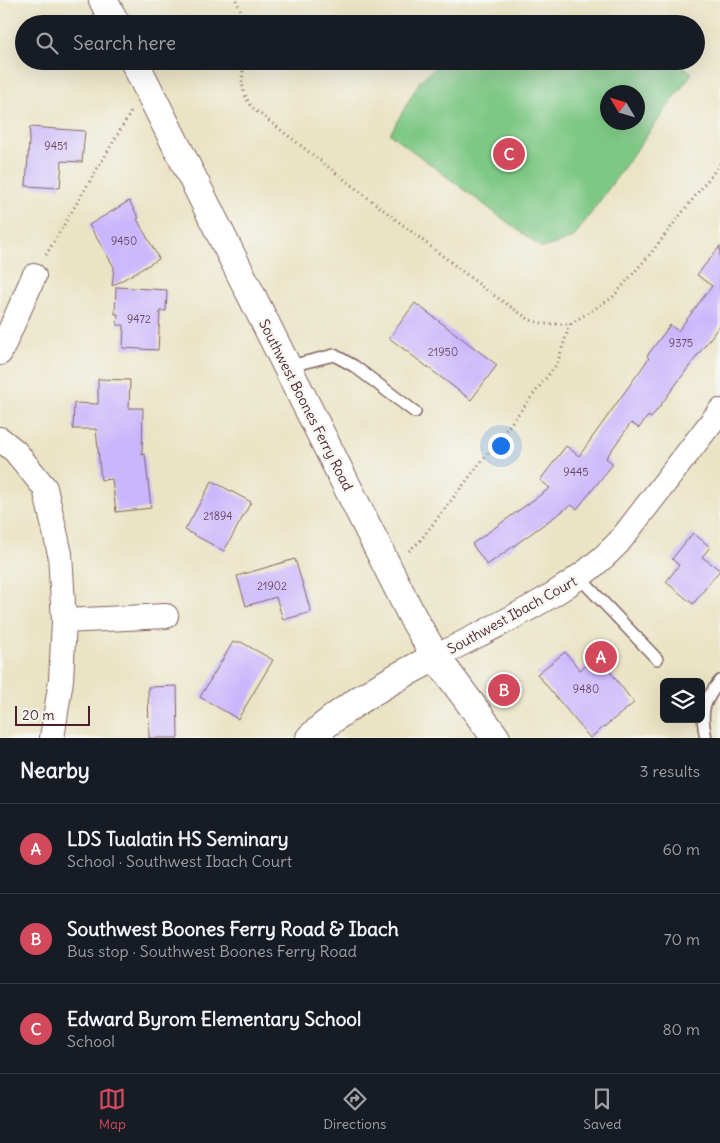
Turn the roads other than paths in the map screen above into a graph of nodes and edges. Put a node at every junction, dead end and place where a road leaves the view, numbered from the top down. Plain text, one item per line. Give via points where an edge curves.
1 (103, 0) edge
2 (111, 15) edge
3 (138, 70) edge
4 (34, 276) road end
5 (0, 353) edge
6 (286, 367) junction
7 (720, 411) edge
8 (415, 412) dead end
9 (0, 439) edge
10 (580, 578) junction
11 (166, 616) dead end
12 (64, 621) junction
13 (436, 656) junction
14 (657, 659) dead end
15 (720, 681) edge
16 (52, 738) edge
17 (310, 738) edge
18 (496, 738) edge
19 (706, 738) edge

1 - 2 main road
3 - 6 main road, Southwest Boones Ferry Road
4 - 5 street
6 - 8 lane via 334,355 354,366
6 - 13 main road, Southwest Boones Ferry Road via 386,566
7 - 10 street, Southwest Ibach Court via 619,542
9 - 12 street via 45,488 60,554
10 - 13 street, Southwest Ibach Court
10 - 14 lane
11 - 12 street
12 - 16 street via 61,680
13 - 17 main road via 390,680
13 - 18 main road, Southwest Boones Ferry Road
15 - 19 lane via 705,700 702,721

